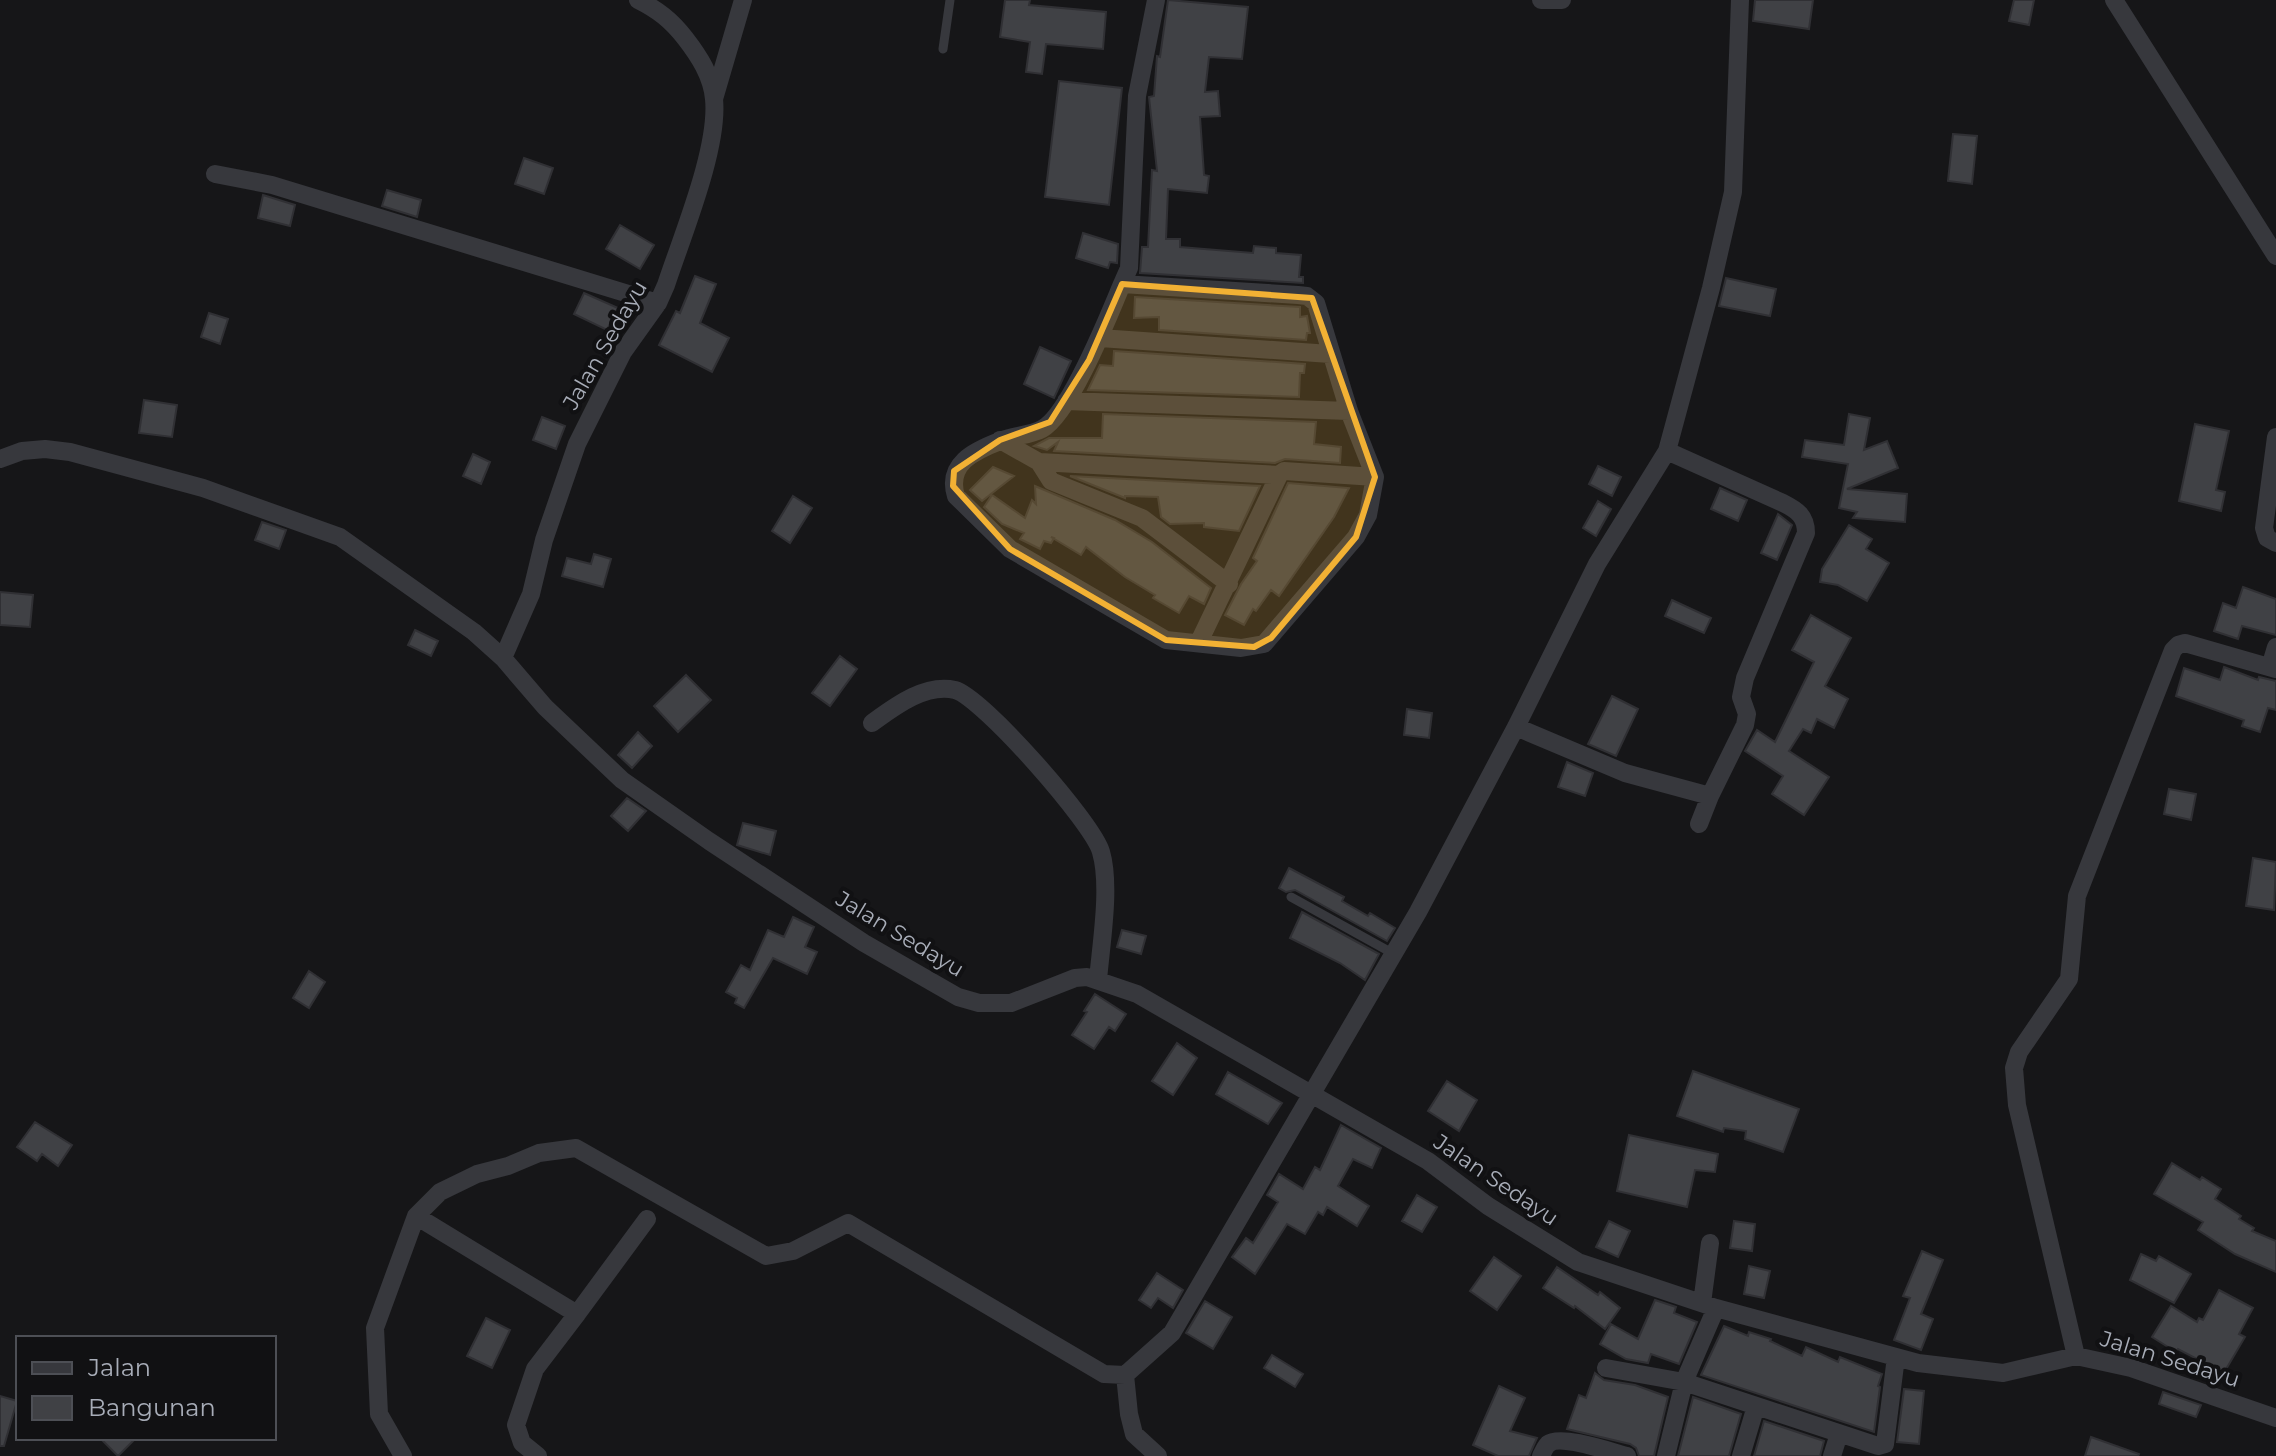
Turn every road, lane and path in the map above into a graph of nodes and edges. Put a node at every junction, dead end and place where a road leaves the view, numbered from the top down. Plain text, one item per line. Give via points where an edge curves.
1 (638, 0) edge
2 (743, 0) edge
3 (950, 0) edge
4 (1156, 0) edge
5 (1541, 0) edge
6 (1562, 0) edge
7 (1740, 0) edge
8 (2114, 0) edge
9 (943, 49) dead end
10 (714, 99) junction
11 (215, 174) dead end
12 (2276, 256) edge
13 (1122, 284) junction
14 (658, 303) junction
15 (1100, 338) junction
16 (1330, 354) junction
17 (1066, 401) junction
18 (1349, 411) junction
19 (2276, 437) edge
20 (1000, 440) junction
21 (1667, 451) junction
22 (0, 459) edge
23 (1039, 462) junction
24 (1279, 475) junction
25 (1375, 477) junction
26 (2276, 543) edge
27 (1229, 584) junction
28 (1199, 642) junction
29 (2276, 647) edge
30 (503, 658) junction
31 (2273, 668) edge
32 (872, 723) dead end
33 (1516, 727) junction
34 (1710, 796) junction
35 (1699, 824) dead end
36 (1291, 897) dead end
37 (1394, 954) junction
38 (1098, 980) junction
39 (1313, 1095) junction
40 (416, 1216) junction
41 (647, 1219) dead end
42 (1710, 1243) dead end
43 (1709, 1306) junction
44 (577, 1314) junction
45 (2076, 1356) junction
46 (1896, 1357) junction
47 (1606, 1368) dead end
48 (1125, 1375) junction
49 (1684, 1382) junction
50 (1756, 1406) junction
51 (2276, 1418) edge
52 (1839, 1434) junction
53 (403, 1456) edge
54 (538, 1456) edge
55 (1158, 1456) edge
56 (1541, 1456) edge
57 (1627, 1456) edge
58 (1666, 1456) edge
59 (1741, 1456) edge
60 (1832, 1456) edge

1 - 10 street, Jalan Sedayu via 673,23 703,61
2 - 10 street
3 - 9 lane
4 - 13 street via 1137,96 1129,268
5 - 6 street
7 - 21 street via 1733,192
8 - 12 street
10 - 14 street, Jalan Sedayu via 710,149
11 - 14 street via 286,190
13 - 15 street
13 - 16 street via 1307,296 1316,303
14 - 30 street, Jalan Sedayu via 623,352 577,444 531,594
15 - 16 street
15 - 17 street
16 - 18 street
17 - 18 street
17 - 20 street via 1044,429
18 - 25 street
19 - 26 street via 2264,528
20 - 23 street
20 - 28 street via 954,471 953,486 964,505 1010,549 1166,640
21 - 33 street via 1597,564
21 - 34 street via 1796,509 1806,524 1745,678 1745,725
22 - 30 street via 22,451 70,452 203,488 340,537
23 - 24 street
23 - 27 street via 1051,481 1142,518
24 - 25 street via 1284,471
24 - 27 street
25 - 28 street via 1368,515 1356,537 1264,644 1241,648
27 - 28 street
29 - 31 street
30 - 38 street, Jalan Sedayu via 545,707 622,780 864,943 958,997 1011,1003 1075,978
31 - 45 street via 2185,643 2173,650 2077,896 2069,979 2019,1052 2014,1068 2017,1105
32 - 38 street via 900,703 931,691 955,690 975,702 1051,780 1101,851 1106,878
33 - 34 street via 1625,773
33 - 37 street
34 - 35 street
36 - 37 lane
37 - 39 street
38 - 39 street, Jalan Sedayu via 1137,994
39 - 43 street, Jalan Sedayu via 1428,1161 1578,1262
39 - 48 street via 1172,1333
40 - 44 street
40 - 48 street via 440,1192 477,1174 539,1153 576,1148 766,1256 793,1251 848,1223 1104,1374
40 - 53 street via 375,1328 379,1414
41 - 44 street
42 - 43 street
43 - 46 street, Jalan Sedayu
43 - 49 street
44 - 54 street via 535,1369 516,1425 522,1443
45 - 46 street, Jalan Sedayu via 2003,1373
45 - 51 street, Jalan Sedayu via 2131,1368
46 - 52 street via 1885,1444 1870,1445
47 - 49 street
48 - 55 street via 1134,1434
49 - 50 street
49 - 58 street
50 - 52 street
50 - 59 street
52 - 60 street
56 - 57 street via 1557,1441

